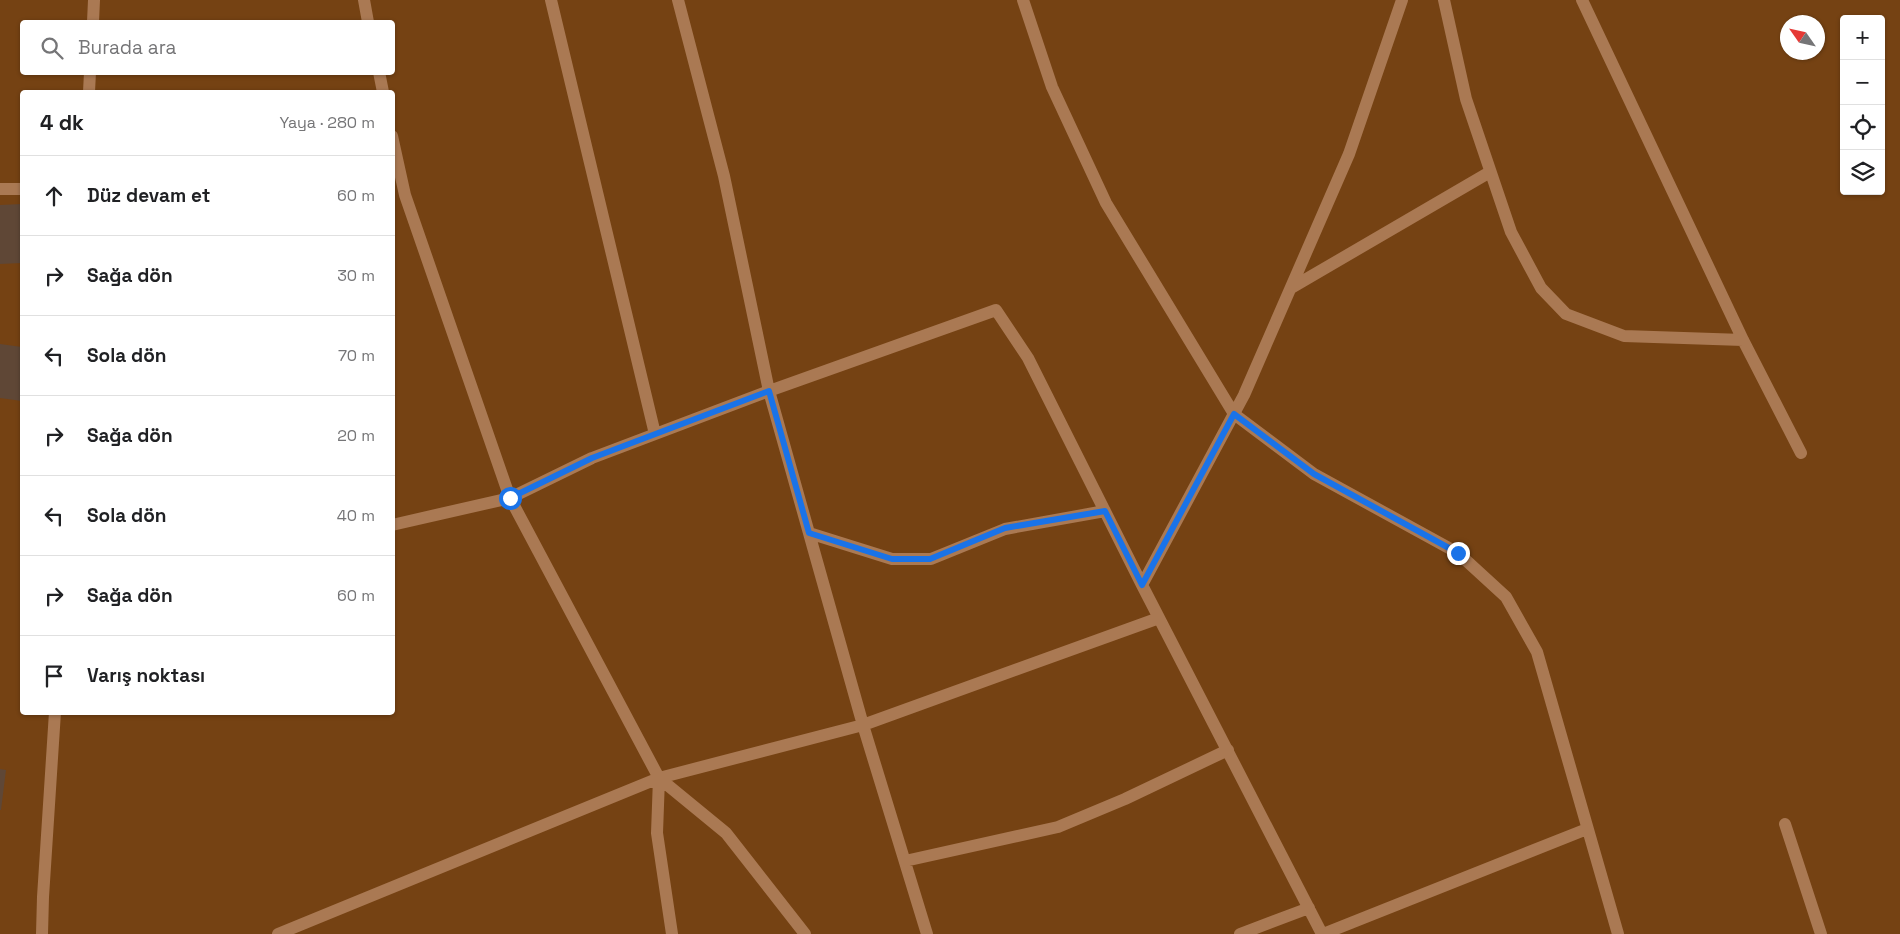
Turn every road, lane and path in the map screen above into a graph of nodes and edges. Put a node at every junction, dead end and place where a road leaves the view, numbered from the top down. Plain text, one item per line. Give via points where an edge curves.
1 (94, 0) edge
2 (364, 0) edge
3 (551, 0) edge
4 (678, 0) edge
5 (1023, 0) edge
6 (1402, 0) edge
7 (1444, 0) edge
8 (1582, 0) edge
9 (93, 20) edge
10 (368, 20) edge
11 (90, 75) edge
12 (380, 75) edge
13 (89, 90) edge
14 (383, 90) edge
15 (395, 150) edge
16 (1490, 172) junction
17 (0, 188) edge
18 (20, 189) edge
19 (1291, 288) junction
20 (1743, 340) junction
21 (769, 391) junction
22 (1234, 414) junction
23 (655, 434) junction
24 (1801, 453) dead end
25 (510, 498) junction
26 (1105, 511) junction
27 (395, 524) edge
28 (809, 533) junction
29 (1142, 585) junction
30 (1159, 618) junction
31 (55, 715) edge
32 (863, 725) junction
33 (1228, 750) junction
34 (659, 778) junction
35 (1785, 824) dead end
36 (1587, 829) junction
37 (904, 861) junction
38 (1309, 908) junction
39 (42, 934) edge
40 (278, 934) edge
41 (672, 934) edge
42 (805, 934) edge
43 (927, 934) edge
44 (1240, 934) edge
45 (1323, 934) edge
46 (1618, 934) edge
47 (1821, 934) edge

1 - 9 street
2 - 10 street
3 - 23 street
4 - 21 street via 724,176
5 - 22 street via 1052,88 1106,203
6 - 19 street via 1350,154
7 - 16 street via 1466,99
8 - 20 street
11 - 13 street
12 - 14 street
15 - 25 street via 405,195
16 - 19 street
16 - 20 street via 1516,240 1542,288 1566,314 1624,336
17 - 18 street
19 - 22 street
20 - 24 street
21 - 23 street
21 - 26 street via 996,310 1028,358
21 - 28 street
22 - 29 street
22 - 36 street via 1314,474 1458,553 1506,597 1537,652
23 - 25 street via 592,458
25 - 27 street
25 - 34 street
26 - 28 street via 1005,528 930,559 892,559
26 - 29 street
28 - 32 street
29 - 30 street
30 - 32 street
30 - 33 street
31 - 39 street
32 - 34 street
32 - 37 street
33 - 37 street via 1058,827
33 - 38 street
34 - 40 street
34 - 41 street via 657,832
34 - 42 street via 726,833
35 - 47 street
36 - 45 street
36 - 46 street
37 - 43 street
38 - 44 street
38 - 45 street

